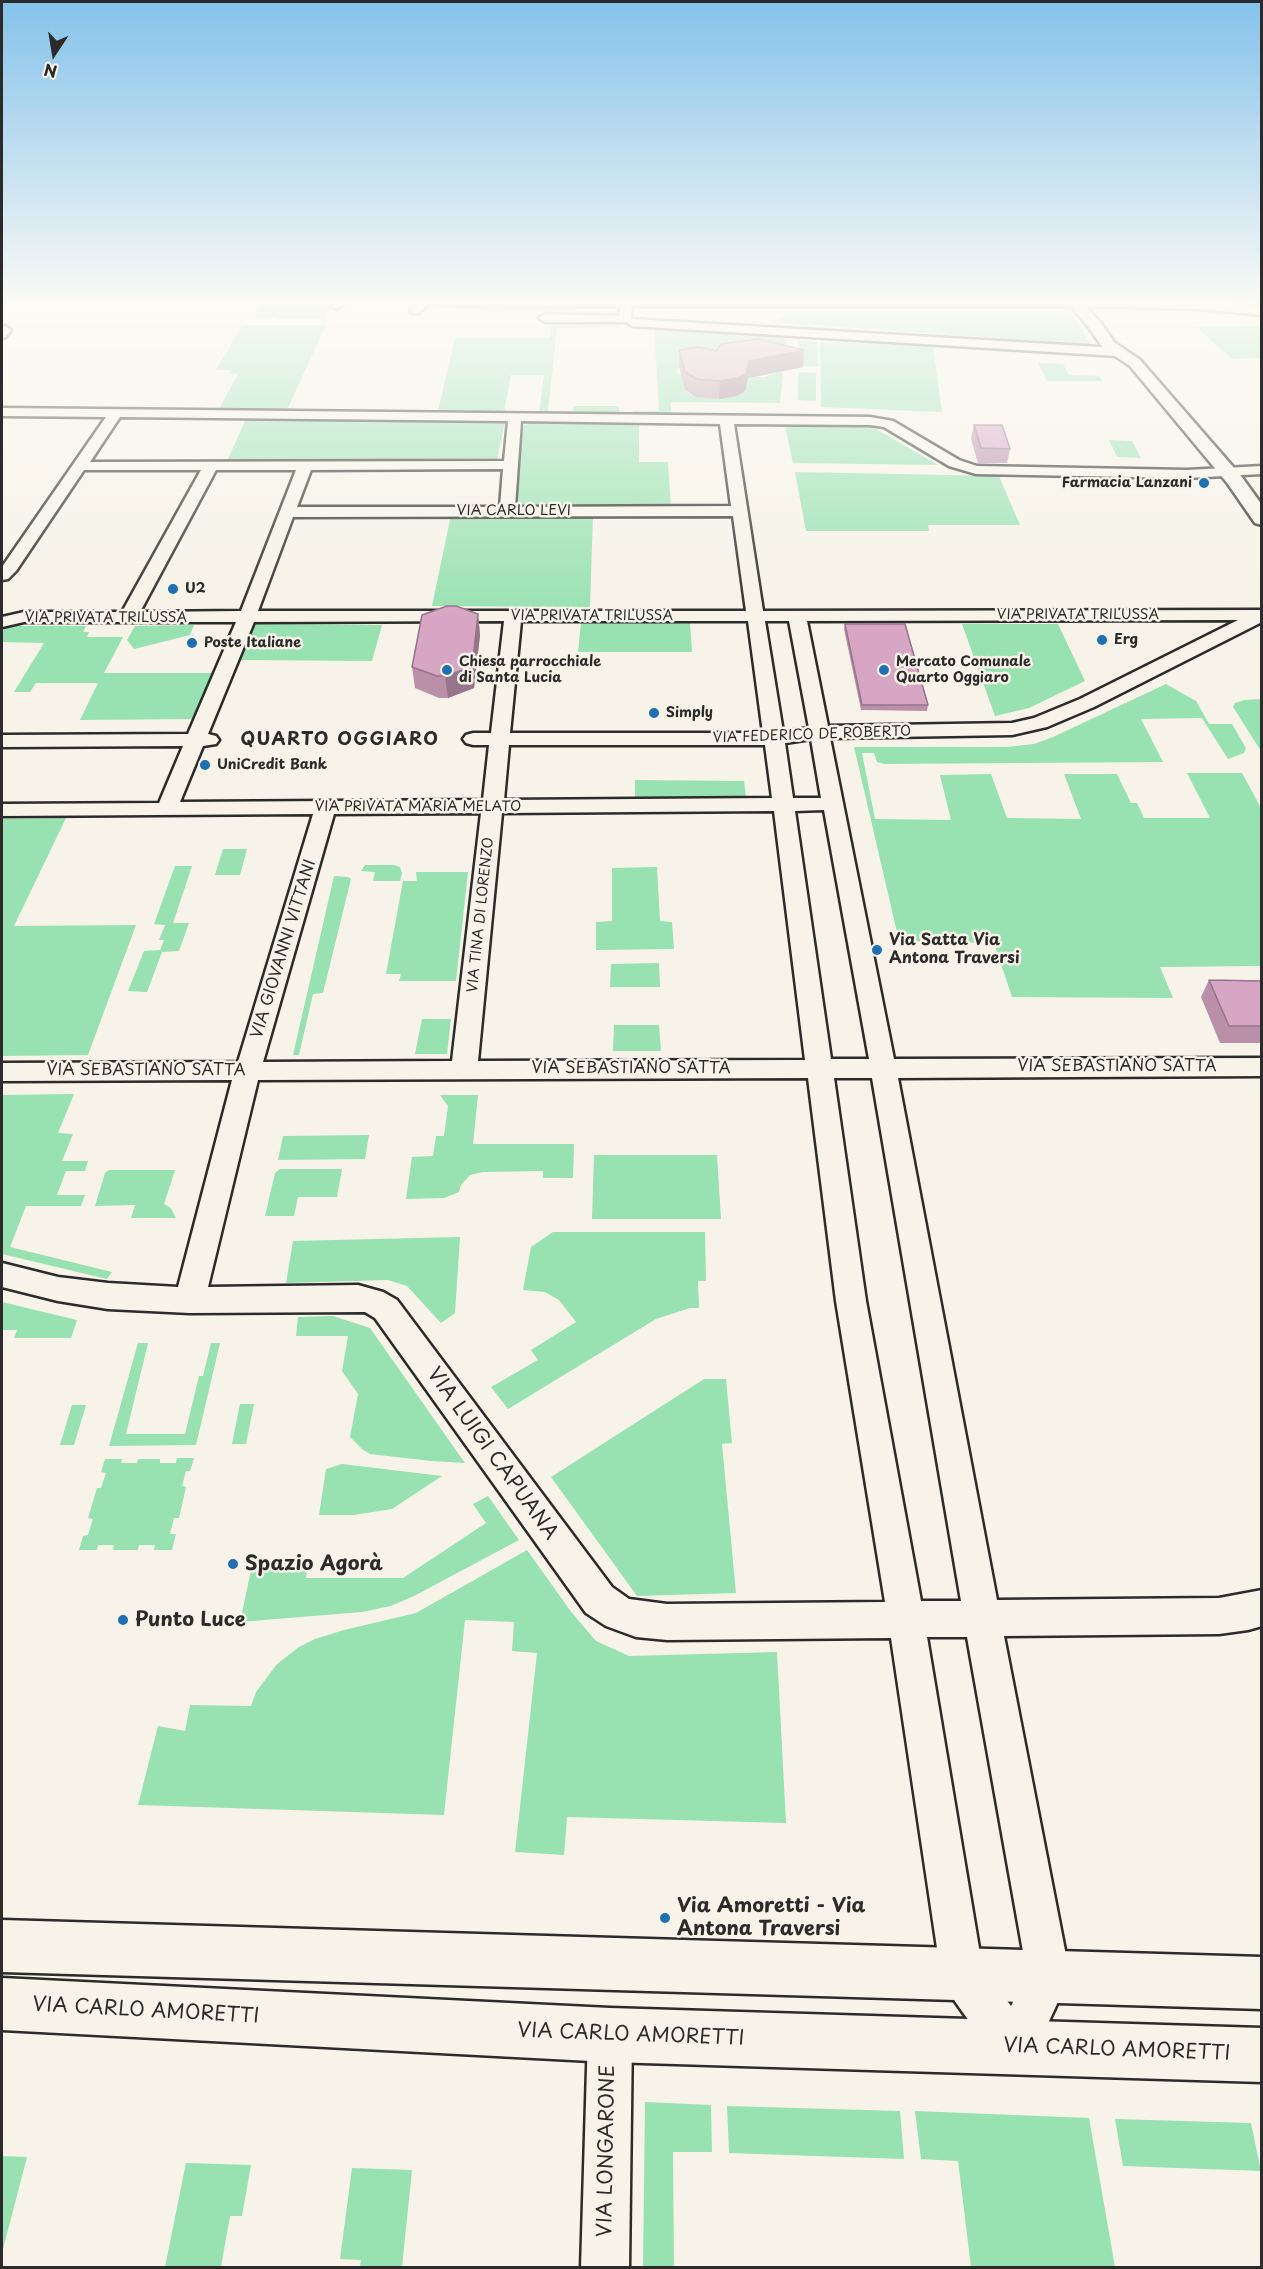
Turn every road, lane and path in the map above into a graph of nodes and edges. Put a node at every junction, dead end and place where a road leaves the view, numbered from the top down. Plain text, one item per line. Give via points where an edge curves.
1 (1172, 406) edge
2 (2, 412) edge
3 (116, 413) junction
4 (515, 417) junction
5 (726, 419) junction
6 (511, 465) junction
7 (80, 466) junction
8 (212, 466) junction
9 (305, 466) junction
10 (1262, 470) edge
11 (1229, 473) junction
12 (507, 511) junction
13 (740, 511) junction
14 (288, 512) junction
15 (1262, 519) edge
16 (6, 571) edge
17 (2, 612) edge
18 (1184, 615) junction
19 (513, 616) junction
20 (755, 616) junction
21 (797, 616) junction
22 (1262, 616) edge
23 (128, 617) junction
24 (247, 617) junction
25 (1204, 644) junction
26 (820, 732) junction
27 (774, 738) junction
28 (473, 739) dead end
29 (500, 739) junction
30 (202, 740) junction
31 (2, 741) edge
32 (783, 804) junction
33 (834, 804) junction
34 (326, 807) junction
35 (492, 807) junction
36 (167, 809) junction
37 (2, 810) edge
38 (1262, 1067) edge
39 (819, 1068) junction
40 (883, 1068) junction
41 (248, 1070) junction
42 (464, 1070) junction
43 (2, 1072) edge
44 (2, 1275) edge
45 (190, 1300) junction
46 (1262, 1608) edge
47 (982, 1618) junction
48 (906, 1619) junction
49 (2, 1947) edge
50 (962, 1975) junction
51 (1049, 1976) junction
52 (1262, 1983) edge
53 (2, 2004) edge
54 (610, 2035) junction
55 (1014, 2046) junction
56 (1262, 2055) edge
57 (605, 2268) edge

1 - 11 street
2 - 3 street
3 - 4 street
3 - 7 street
4 - 5 street
4 - 6 street
5 - 11 street via 879,421 954,464 976,470
5 - 13 street
6 - 9 street
6 - 12 street
7 - 8 street
7 - 16 street
8 - 9 street
8 - 23 street
9 - 14 street
10 - 11 street
11 - 15 street
12 - 13 street, VIA CARLO LEVI
12 - 14 street, VIA CARLO LEVI
13 - 20 street
14 - 24 street
16 - 17 street via 9,583
17 - 23 street, VIA PRIVATA TRILUSSA via 24,617
18 - 21 street, VIA PRIVATA TRILUSSA
18 - 22 street, VIA FEDERICO DE ROBERTO
18 - 25 street via 1205,626
19 - 20 street, VIA PRIVATA TRILUSSA
19 - 24 street, VIA PRIVATA TRILUSSA
19 - 29 street, VIA TINA DI LORENZO
20 - 21 street, VIA PRIVATA TRILUSSA
20 - 27 street
21 - 26 street
22 - 25 street, VIA FEDERICO DE ROBERTO
23 - 24 street, VIA PRIVATA TRILUSSA
24 - 30 street
25 - 26 street, VIA FEDERICO DE ROBERTO via 1040,723 977,732
26 - 27 street, VIA FEDERICO DE ROBERTO
26 - 33 street
27 - 29 street, VIA FEDERICO DE ROBERTO
27 - 32 street
28 - 29 street, VIA FEDERICO DE ROBERTO
29 - 35 street, VIA TINA DI LORENZO
30 - 31 street
30 - 36 street
32 - 33 street, VIA PRIVATA MARIA MELATO
32 - 35 street, VIA PRIVATA MARIA MELATO
32 - 39 street
33 - 40 street
34 - 35 street, VIA PRIVATA MARIA MELATO
34 - 36 street, VIA PRIVATA MARIA MELATO
34 - 41 street, VIA GIOVANNI VITTANI
35 - 42 street, VIA TINA DI LORENZO
36 - 37 street, VIA PRIVATA MARIA MELATO
38 - 40 street, VIA SEBASTIANO SATTA
39 - 40 street, VIA SEBASTIANO SATTA
39 - 42 street, VIA SEBASTIANO SATTA
39 - 48 street via 851,1301
40 - 47 street
41 - 42 street, VIA SEBASTIANO SATTA
41 - 43 street, VIA SEBASTIANO SATTA
41 - 45 street, VIA GIOVANNI VITTANI
44 - 45 street, VIA LUIGI CAPUANA via 79,1292
45 - 48 street, VIA LUIGI CAPUANA via 358,1298 386,1309 599,1600 619,1612 636,1619 667,1622
46 - 47 street, VIA LUIGI CAPUANA via 1219,1616
47 - 48 street, VIA LUIGI CAPUANA
47 - 51 street
48 - 50 street
49 - 50 street
50 - 51 street
50 - 55 street
51 - 52 street
51 - 55 street
53 - 54 street, VIA CARLO AMORETTI
54 - 55 street, VIA CARLO AMORETTI
54 - 57 street, VIA LONGARONE
55 - 56 street, VIA CARLO AMORETTI

